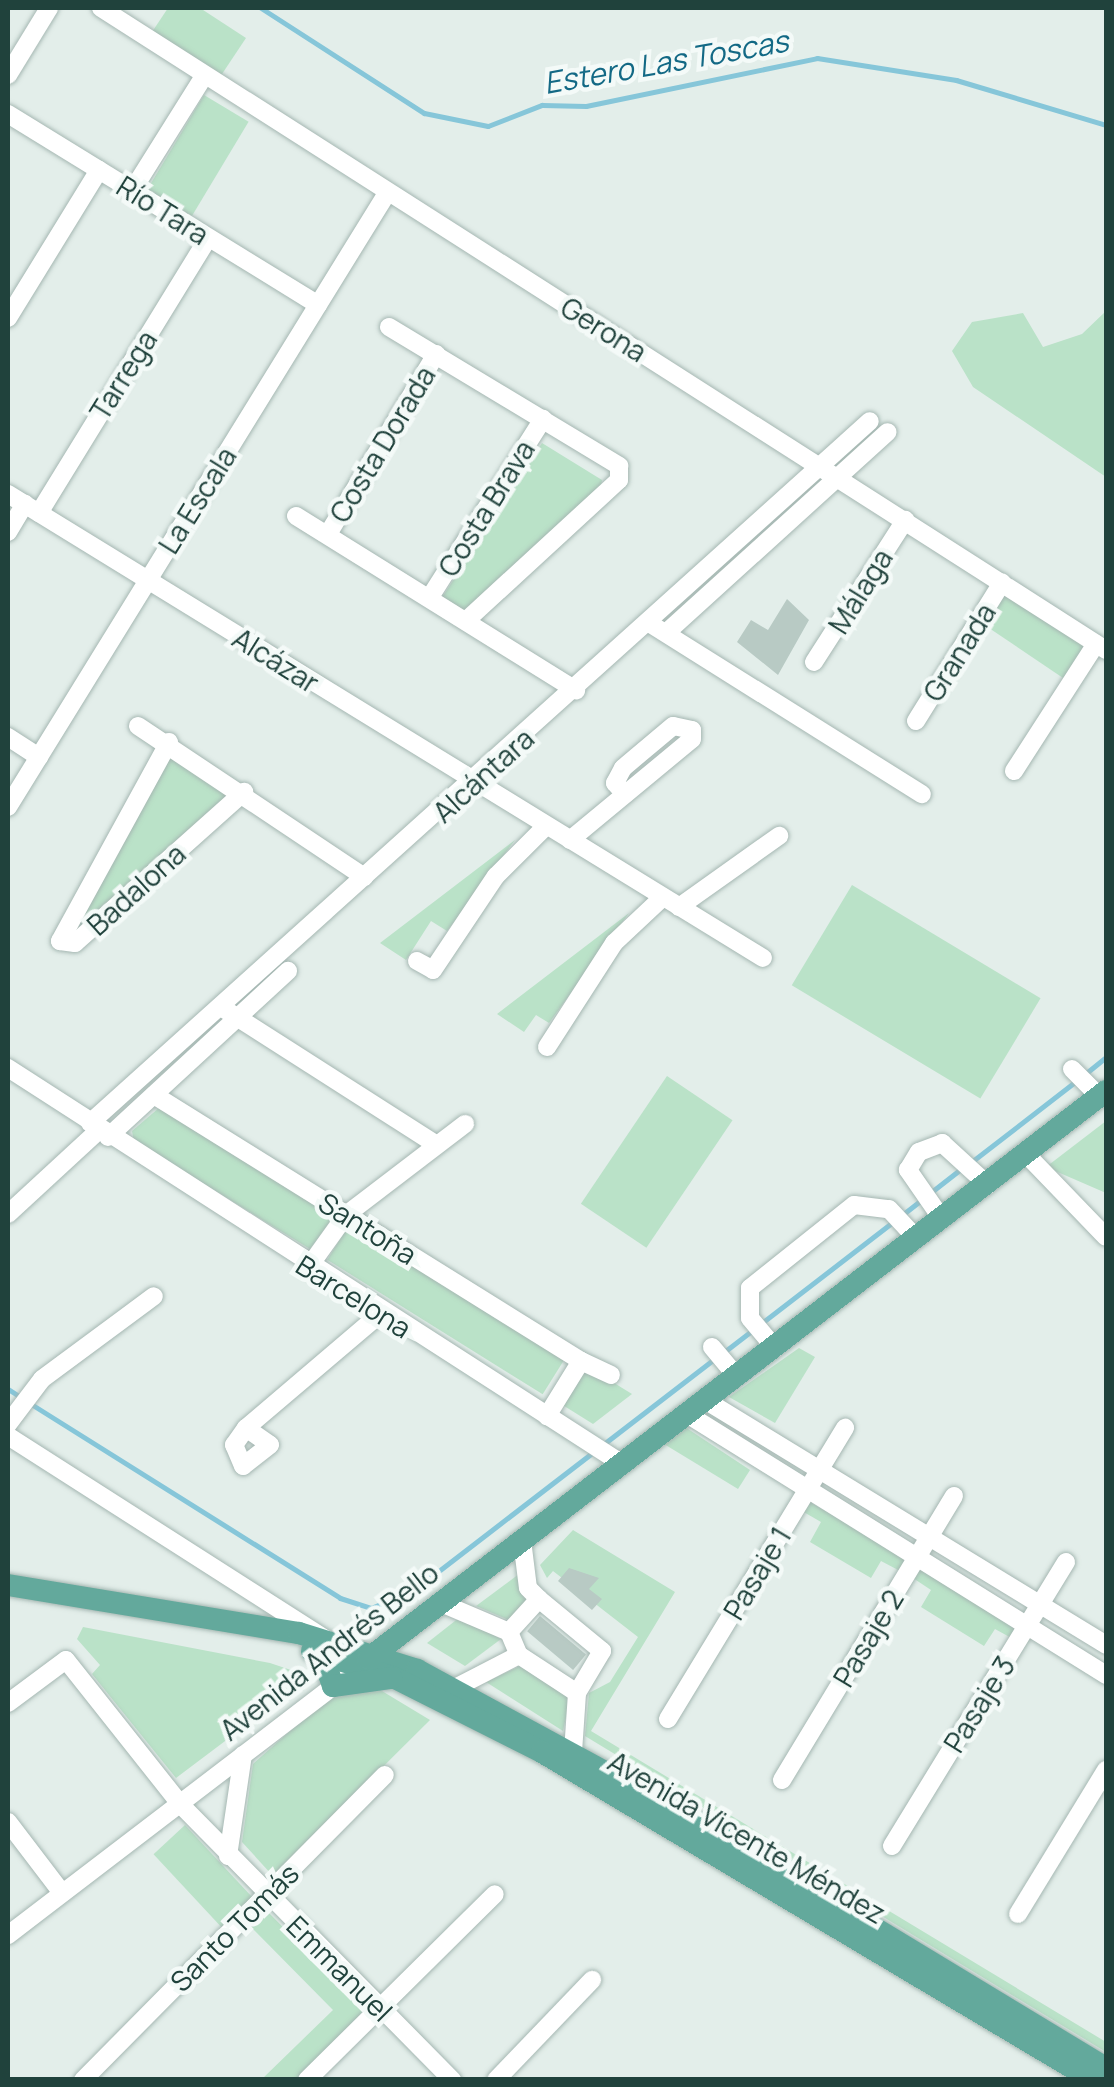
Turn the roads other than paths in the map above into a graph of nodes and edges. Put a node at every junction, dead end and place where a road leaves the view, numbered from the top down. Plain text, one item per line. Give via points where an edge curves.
1 (49, 8) edge
2 (101, 8) edge
3 (8, 75) edge
4 (203, 78) junction
5 (8, 114) edge
6 (99, 170) junction
7 (132, 191) junction
8 (388, 193) junction
9 (208, 238) junction
10 (318, 305) junction
11 (8, 318) edge
12 (388, 327) dead end
13 (436, 354) junction
14 (543, 419) junction
15 (870, 420) dead end
16 (888, 432) dead end
17 (821, 466) junction
18 (839, 477) junction
19 (8, 494) edge
20 (32, 509) junction
21 (296, 516) dead end
22 (905, 520) junction
23 (8, 532) edge
24 (328, 534) junction
25 (148, 580) junction
26 (1002, 583) junction
27 (430, 597) junction
28 (467, 620) junction
29 (649, 623) junction
30 (666, 633) junction
31 (1101, 647) edge
32 (814, 662) dead end
33 (576, 690) junction
34 (916, 721) dead end
35 (138, 726) dead end
36 (8, 737) edge
37 (169, 742) junction
38 (39, 757) junction
39 (1014, 771) dead end
40 (476, 783) junction
41 (244, 792) junction
42 (625, 794) dead end
43 (922, 794) dead end
44 (8, 807) edge
45 (546, 826) junction
46 (780, 836) dead end
47 (570, 840) junction
48 (364, 877) junction
49 (671, 902) junction
50 (764, 958) dead end
51 (417, 962) dead end
52 (288, 971) dead end
53 (221, 1006) junction
54 (238, 1018) junction
55 (546, 1047) dead end
56 (8, 1068) edge
57 (1072, 1068) dead end
58 (1103, 1094) edge
59 (154, 1095) junction
60 (464, 1124) dead end
61 (99, 1130) junction
62 (434, 1143) junction
63 (1026, 1154) junction
64 (982, 1178) junction
65 (931, 1204) junction
66 (8, 1214) edge
67 (346, 1215) junction
68 (911, 1231) junction
69 (1106, 1237) edge
70 (308, 1268) junction
71 (154, 1296) dead end
72 (381, 1312) junction
73 (712, 1347) dead end
74 (775, 1348) junction
75 (581, 1361) junction
76 (611, 1375) dead end
77 (737, 1376) junction
78 (696, 1407) junction
79 (546, 1416) junction
80 (8, 1424) edge
81 (246, 1428) dead end
82 (845, 1428) dead end
83 (8, 1436) edge
84 (613, 1458) junction
85 (819, 1470) junction
86 (808, 1488) junction
87 (954, 1496) dead end
88 (929, 1538) junction
89 (522, 1540) junction
90 (918, 1555) junction
91 (1066, 1562) dead end
92 (8, 1585) edge
93 (539, 1599) junction
94 (441, 1602) junction
95 (1034, 1614) junction
96 (509, 1632) junction
97 (401, 1634) junction
98 (1106, 1645) edge
99 (325, 1648) junction
100 (519, 1655) junction
101 (368, 1659) junction
102 (422, 1672) junction
103 (1106, 1674) edge
104 (395, 1678) junction
105 (333, 1686) junction
106 (454, 1688) junction
107 (577, 1694) junction
108 (8, 1703) edge
109 (668, 1718) dead end
110 (573, 1752) junction
111 (243, 1755) junction
112 (1106, 1770) edge
113 (385, 1775) dead end
114 (782, 1780) dead end
115 (180, 1804) junction
116 (8, 1822) edge
117 (892, 1846) dead end
118 (228, 1856) junction
119 (62, 1893) junction
120 (266, 1894) junction
121 (495, 1894) dead end
122 (1018, 1914) dead end
123 (8, 1935) edge
124 (592, 1980) dead end
125 (380, 2008) junction
126 (1106, 2068) edge
127 (83, 2080) edge
128 (307, 2080) edge
129 (452, 2080) edge
130 (496, 2080) edge
131 (1093, 2080) edge

1 - 3 street
2 - 4 street, Gerona
4 - 7 street
4 - 8 street, Gerona
5 - 6 street, Río Tara
6 - 7 street, Río Tara
6 - 11 street
7 - 9 street, Río Tara
8 - 10 street, La Escala
8 - 17 street, Gerona
9 - 10 street, Río Tara
9 - 20 street, Tarrega
10 - 25 street, La Escala
12 - 13 street, Costa Dorada
13 - 14 street, Costa Dorada
13 - 24 street, Costa Dorada
14 - 27 street, Costa Brava
14 - 28 street, Costa Dorada via 619,466 619,480
15 - 17 street, Alcántara
16 - 18 street
17 - 18 street, Gerona
17 - 29 street, Alcántara
18 - 22 street, Gerona
18 - 30 street
19 - 20 street, Alcázar
20 - 23 street, Tarrega
20 - 25 street, Alcázar
21 - 24 street, Costa Dorada
22 - 26 street, Gerona
22 - 32 street, Málaga
24 - 27 street, Costa Dorada
25 - 38 street, La Escala
25 - 40 street, Alcázar
26 - 31 street, Gerona
26 - 34 street, Granada
27 - 28 street, Costa Dorada
28 - 33 street, Costa Dorada
29 - 30 street
29 - 33 street, Alcántara
30 - 43 street
31 - 39 street
33 - 40 street, Alcántara
35 - 37 street
36 - 38 street
37 - 41 street
37 - 41 street, Badalona via 60,941 75,943
38 - 44 street, La Escala
40 - 45 street, Alcázar
40 - 48 street, Alcántara
41 - 48 street
42 - 47 street
45 - 47 street, Alcázar
45 - 51 street via 496,876 432,970
46 - 49 street
47 - 49 street, Alcázar
48 - 53 street, Alcántara
49 - 50 street, Alcázar
49 - 55 street via 614,943
52 - 54 street, Alcántara
53 - 54 street
53 - 61 street, Alcántara
54 - 59 street, Alcántara
54 - 62 street
56 - 61 street, Barcelona
57 - 58 street
58 - 63 main road, Avenida Andrés Bello
59 - 61 street, Alcántara
59 - 67 street, Santoña
60 - 62 street
61 - 66 street, Alcántara
61 - 70 street, Barcelona
62 - 67 street
63 - 64 main road, Avenida Andrés Bello
63 - 69 street
64 - 65 main road, Avenida Andrés Bello
64 - 65 street via 964,1154 942,1142 918,1152 908,1170
65 - 68 main road, Avenida Andrés Bello
67 - 70 street
67 - 75 street, Santoña
68 - 74 main road, Avenida Andrés Bello
68 - 74 street via 889,1209 858,1202 754,1283 744,1302
70 - 72 street, Barcelona
71 - 80 street via 26,1398
72 - 79 street, Barcelona
72 - 81 street
73 - 77 street
74 - 77 main road, Avenida Andrés Bello
75 - 76 street, Santoña
75 - 79 street
77 - 78 main road, Avenida Andrés Bello
78 - 84 main road, Avenida Andrés Bello
78 - 85 street
78 - 86 street
79 - 84 street, Barcelona
82 - 85 street, Pasaje 1
83 - 99 street
84 - 89 main road, Avenida Andrés Bello
85 - 86 street, Pasaje 1
85 - 88 street
86 - 90 street
86 - 109 street, Pasaje 1
87 - 88 street, Pasaje 2
88 - 90 street, Pasaje 2
88 - 95 street
89 - 93 street via 528,1588
89 - 94 main road, Avenida Andrés Bello
90 - 95 street
90 - 114 street, Pasaje 2
91 - 95 street, Pasaje 3
92 - 99 main road
93 - 96 street
93 - 107 street via 602,1651
94 - 96 street
94 - 97 main road, Avenida Andrés Bello
95 - 98 street
95 - 103 street
95 - 117 street, Pasaje 3
96 - 100 street
97 - 101 main road, Avenida Andrés Bello
97 - 102 main road via 394,1653
99 - 101 main road
99 - 105 main road
100 - 106 street
100 - 107 street
101 - 102 main road, Avenida Vicente Méndez
101 - 104 main road, Avenida Vicente Méndez
101 - 105 street, Avenida Andrés Bello
102 - 106 main road, Avenida Vicente Méndez
104 - 105 main road
104 - 131 main road, Avenida Vicente Méndez via 712,1848
105 - 111 street, Avenida Andrés Bello
106 - 110 main road, Avenida Vicente Méndez
107 - 110 street
108 - 115 street, Emmanuel via 66,1660
110 - 126 main road, Avenida Vicente Méndez
111 - 115 street, Avenida Andrés Bello
111 - 118 street
112 - 122 street
113 - 120 street, Santo Tomás
115 - 118 street, Emmanuel
115 - 119 street, Avenida Andrés Bello
116 - 119 street
118 - 120 street, Emmanuel
119 - 123 street, Avenida Andrés Bello
120 - 125 street, Emmanuel
120 - 127 street, Santo Tomás
121 - 125 street
124 - 130 street
125 - 128 street
125 - 129 street, Emmanuel

